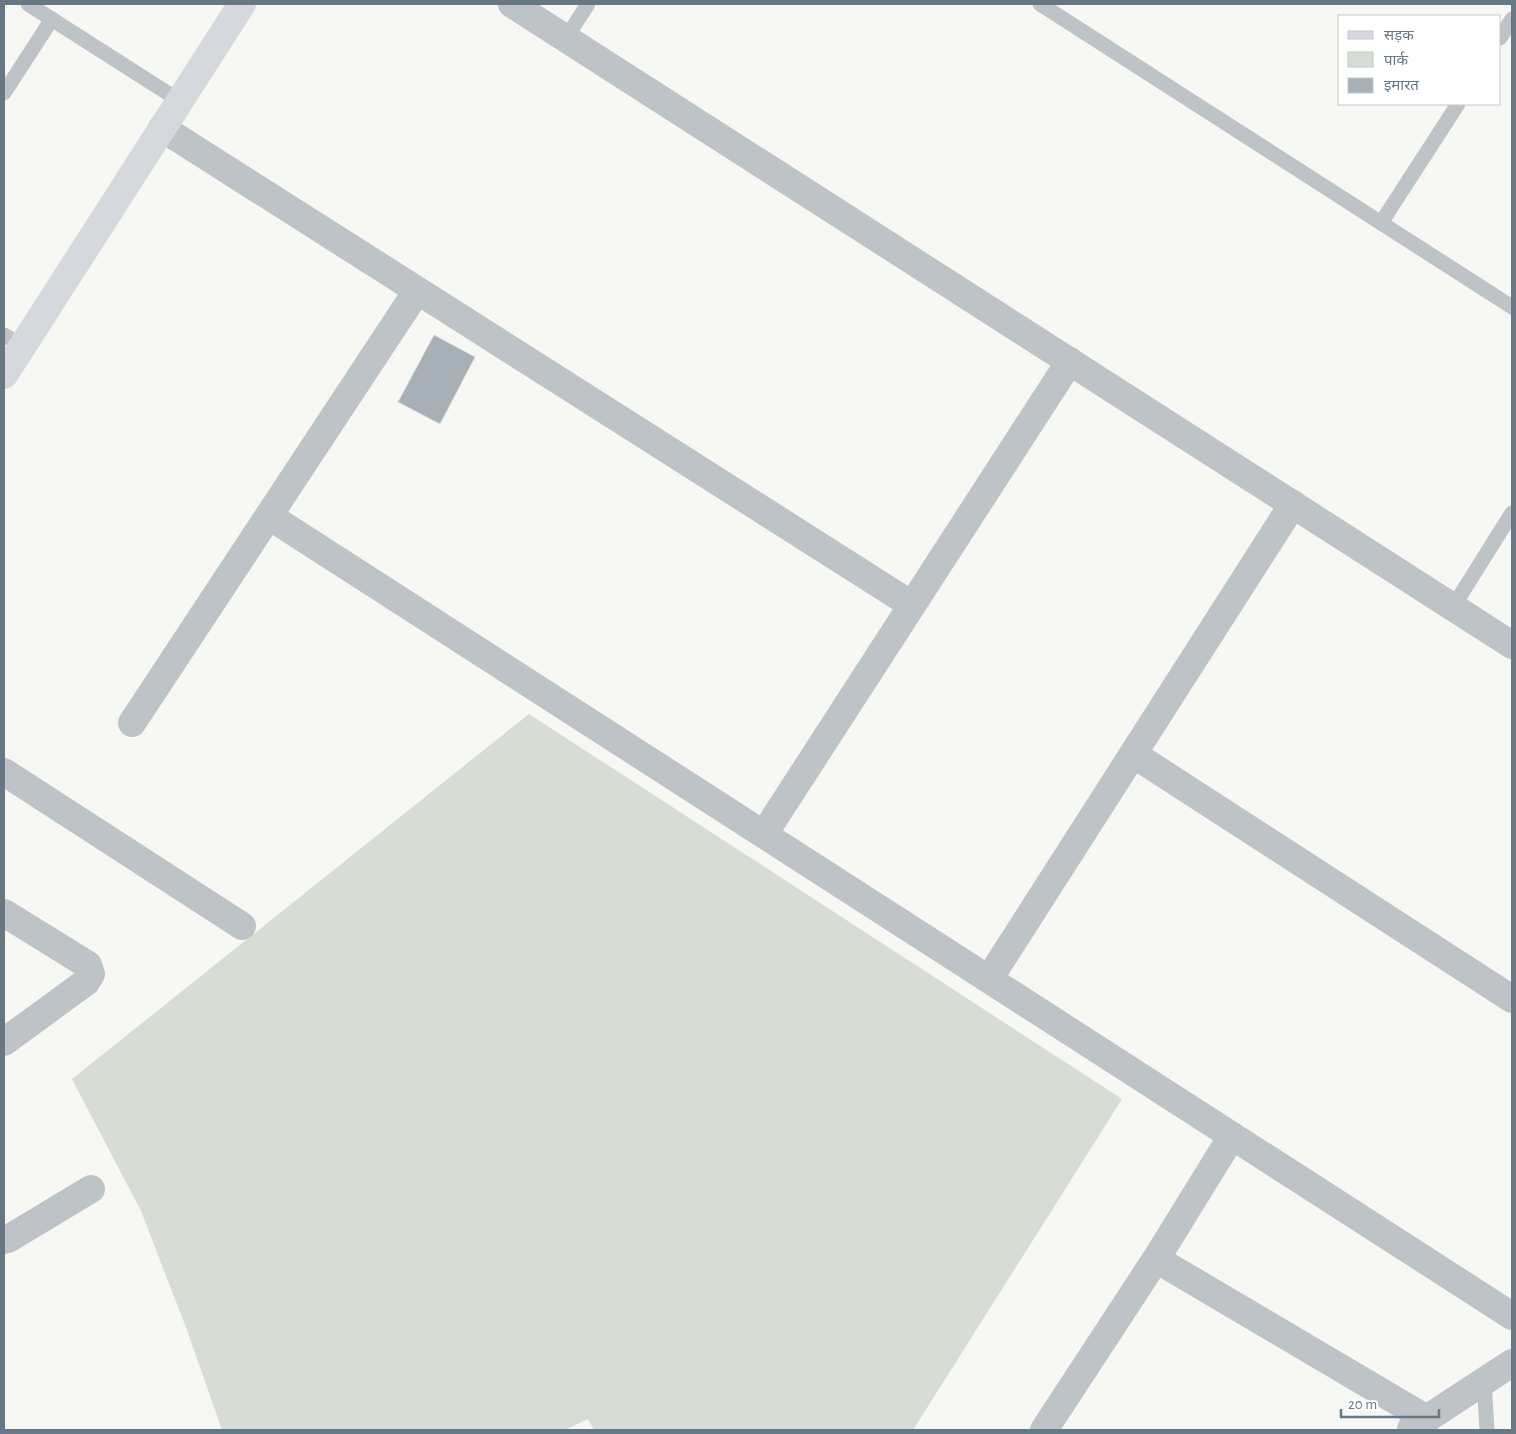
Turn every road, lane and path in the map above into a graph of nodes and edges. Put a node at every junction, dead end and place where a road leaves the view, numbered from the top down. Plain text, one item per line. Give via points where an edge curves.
1 (28, 4) edge
2 (242, 4) edge
3 (512, 4) edge
4 (588, 4) edge
5 (1040, 4) edge
6 (52, 19) junction
7 (1512, 19) edge
8 (1501, 36) edge
9 (566, 38) junction
10 (4, 93) edge
11 (180, 101) junction
12 (1457, 105) edge
13 (162, 128) junction
14 (1381, 223) junction
15 (417, 291) junction
16 (1512, 307) edge
17 (13, 341) edge
18 (1070, 361) junction
19 (4, 375) edge
20 (1293, 504) junction
21 (1512, 513) edge
22 (269, 516) junction
23 (912, 605) junction
24 (1453, 606) junction
25 (1512, 645) edge
26 (132, 723) dead end
27 (1133, 754) junction
28 (6, 777) edge
29 (764, 834) junction
30 (4, 913) edge
31 (242, 926) dead end
32 (990, 979) junction
33 (1512, 999) edge
34 (4, 1042) edge
35 (1232, 1136) junction
36 (91, 1190) dead end
37 (4, 1240) edge
38 (1156, 1260) junction
39 (1512, 1316) edge
40 (1512, 1363) edge
41 (1484, 1381) junction
42 (1418, 1425) edge
43 (1044, 1430) edge
44 (1487, 1430) edge

1 - 6 lane
2 - 11 main road
3 - 9 street
4 - 9 lane
5 - 14 lane
6 - 10 lane
6 - 11 lane
7 - 8 lane
9 - 18 street
11 - 13 main road
12 - 14 lane
13 - 15 street
13 - 17 main road
14 - 16 lane
15 - 22 street
15 - 23 street
17 - 19 main road
18 - 20 street
18 - 23 street
20 - 24 street
20 - 27 street
21 - 24 lane
22 - 26 street
22 - 29 street
23 - 29 street
24 - 25 street
27 - 32 street
27 - 33 street
28 - 31 street
29 - 32 street
30 - 34 street via 88,965 91,974 86,982
32 - 35 street
35 - 38 street
35 - 39 street
36 - 37 street
38 - 42 street
38 - 43 street
40 - 41 street
41 - 42 street
41 - 44 lane

